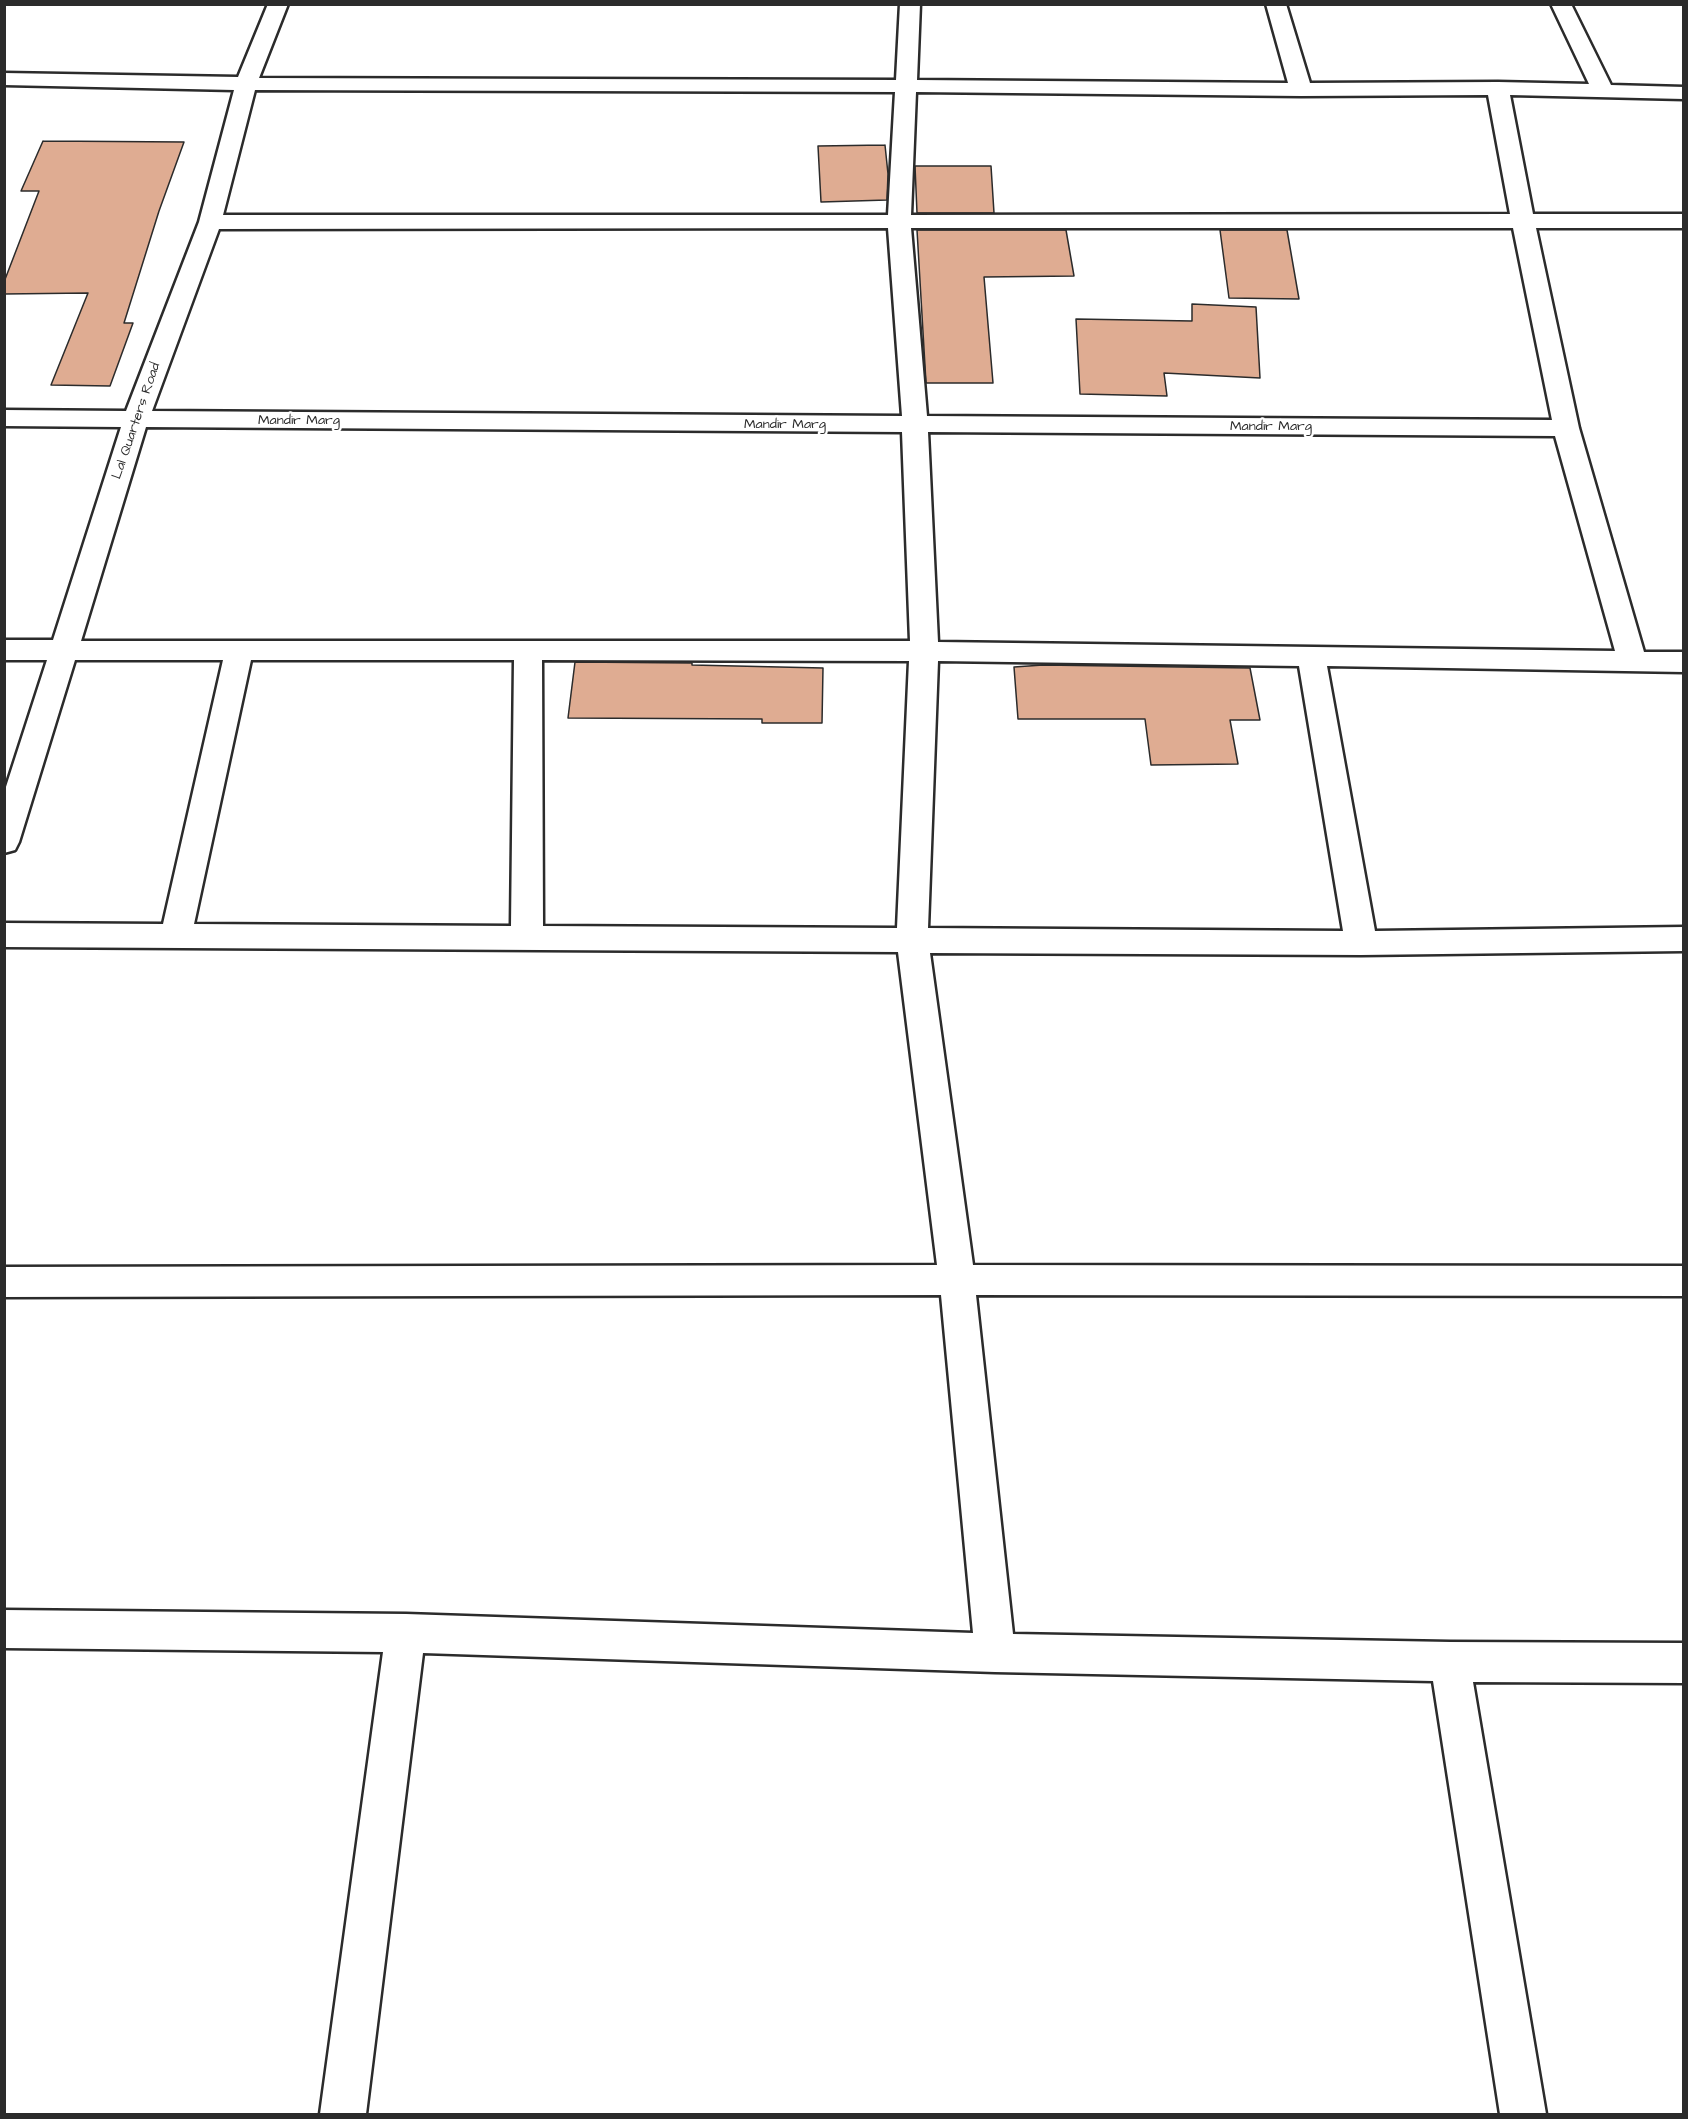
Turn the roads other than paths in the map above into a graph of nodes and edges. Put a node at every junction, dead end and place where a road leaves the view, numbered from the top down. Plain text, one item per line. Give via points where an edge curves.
1 (278, 4) edge
2 (910, 4) edge
3 (1276, 4) edge
4 (1561, 4) edge
5 (4, 79) edge
6 (246, 84) junction
7 (907, 86) junction
8 (1498, 88) junction
9 (1301, 90) junction
10 (1603, 90) junction
11 (1683, 93) edge
12 (899, 220) junction
13 (1683, 221) edge
14 (210, 222) junction
15 (1523, 222) junction
16 (4, 418) edge
17 (136, 419) junction
18 (915, 426) junction
19 (1566, 428) junction
20 (4, 650) edge
21 (64, 650) junction
22 (238, 650) junction
23 (528, 651) junction
24 (924, 651) junction
25 (1311, 656) junction
26 (1632, 660) junction
27 (1683, 662) edge
28 (4, 842) edge
29 (4, 935) edge
30 (176, 936) junction
31 (527, 938) junction
32 (1683, 939) edge
33 (912, 940) junction
34 (1361, 943) junction
35 (957, 1280) junction
36 (1683, 1281) edge
37 (4, 1282) edge
38 (4, 1629) edge
39 (406, 1633) junction
40 (995, 1653) junction
41 (1450, 1662) junction
42 (1683, 1663) edge
43 (343, 2115) edge
44 (1523, 2115) edge

1 - 6 street, Lal Quarters Road
2 - 7 street
3 - 9 street
4 - 10 street
5 - 6 street
6 - 7 street
6 - 14 street, Lal Quarters Road
7 - 9 street
7 - 12 street
8 - 9 street
8 - 10 street
8 - 15 street
10 - 11 street
12 - 14 street
12 - 15 street
12 - 18 street
13 - 15 street
14 - 17 street, Lal Quarters Road
15 - 19 street
16 - 17 street, Mandir Marg
17 - 18 street, Mandir Marg
17 - 21 street, Lal Quarters Road
18 - 19 street, Mandir Marg
18 - 24 street
19 - 26 street
20 - 21 street
21 - 22 street
21 - 28 street, Lal Quarters Road
22 - 23 street
22 - 30 street
23 - 24 street
23 - 31 street
24 - 25 street
24 - 33 street
25 - 26 street
25 - 34 street
26 - 27 street
29 - 30 street
30 - 31 street
31 - 33 street
32 - 34 street
33 - 34 street
33 - 35 street
35 - 36 street
35 - 37 street
35 - 40 street
38 - 39 street
39 - 40 street
39 - 43 street
40 - 41 street
41 - 42 street
41 - 44 street

